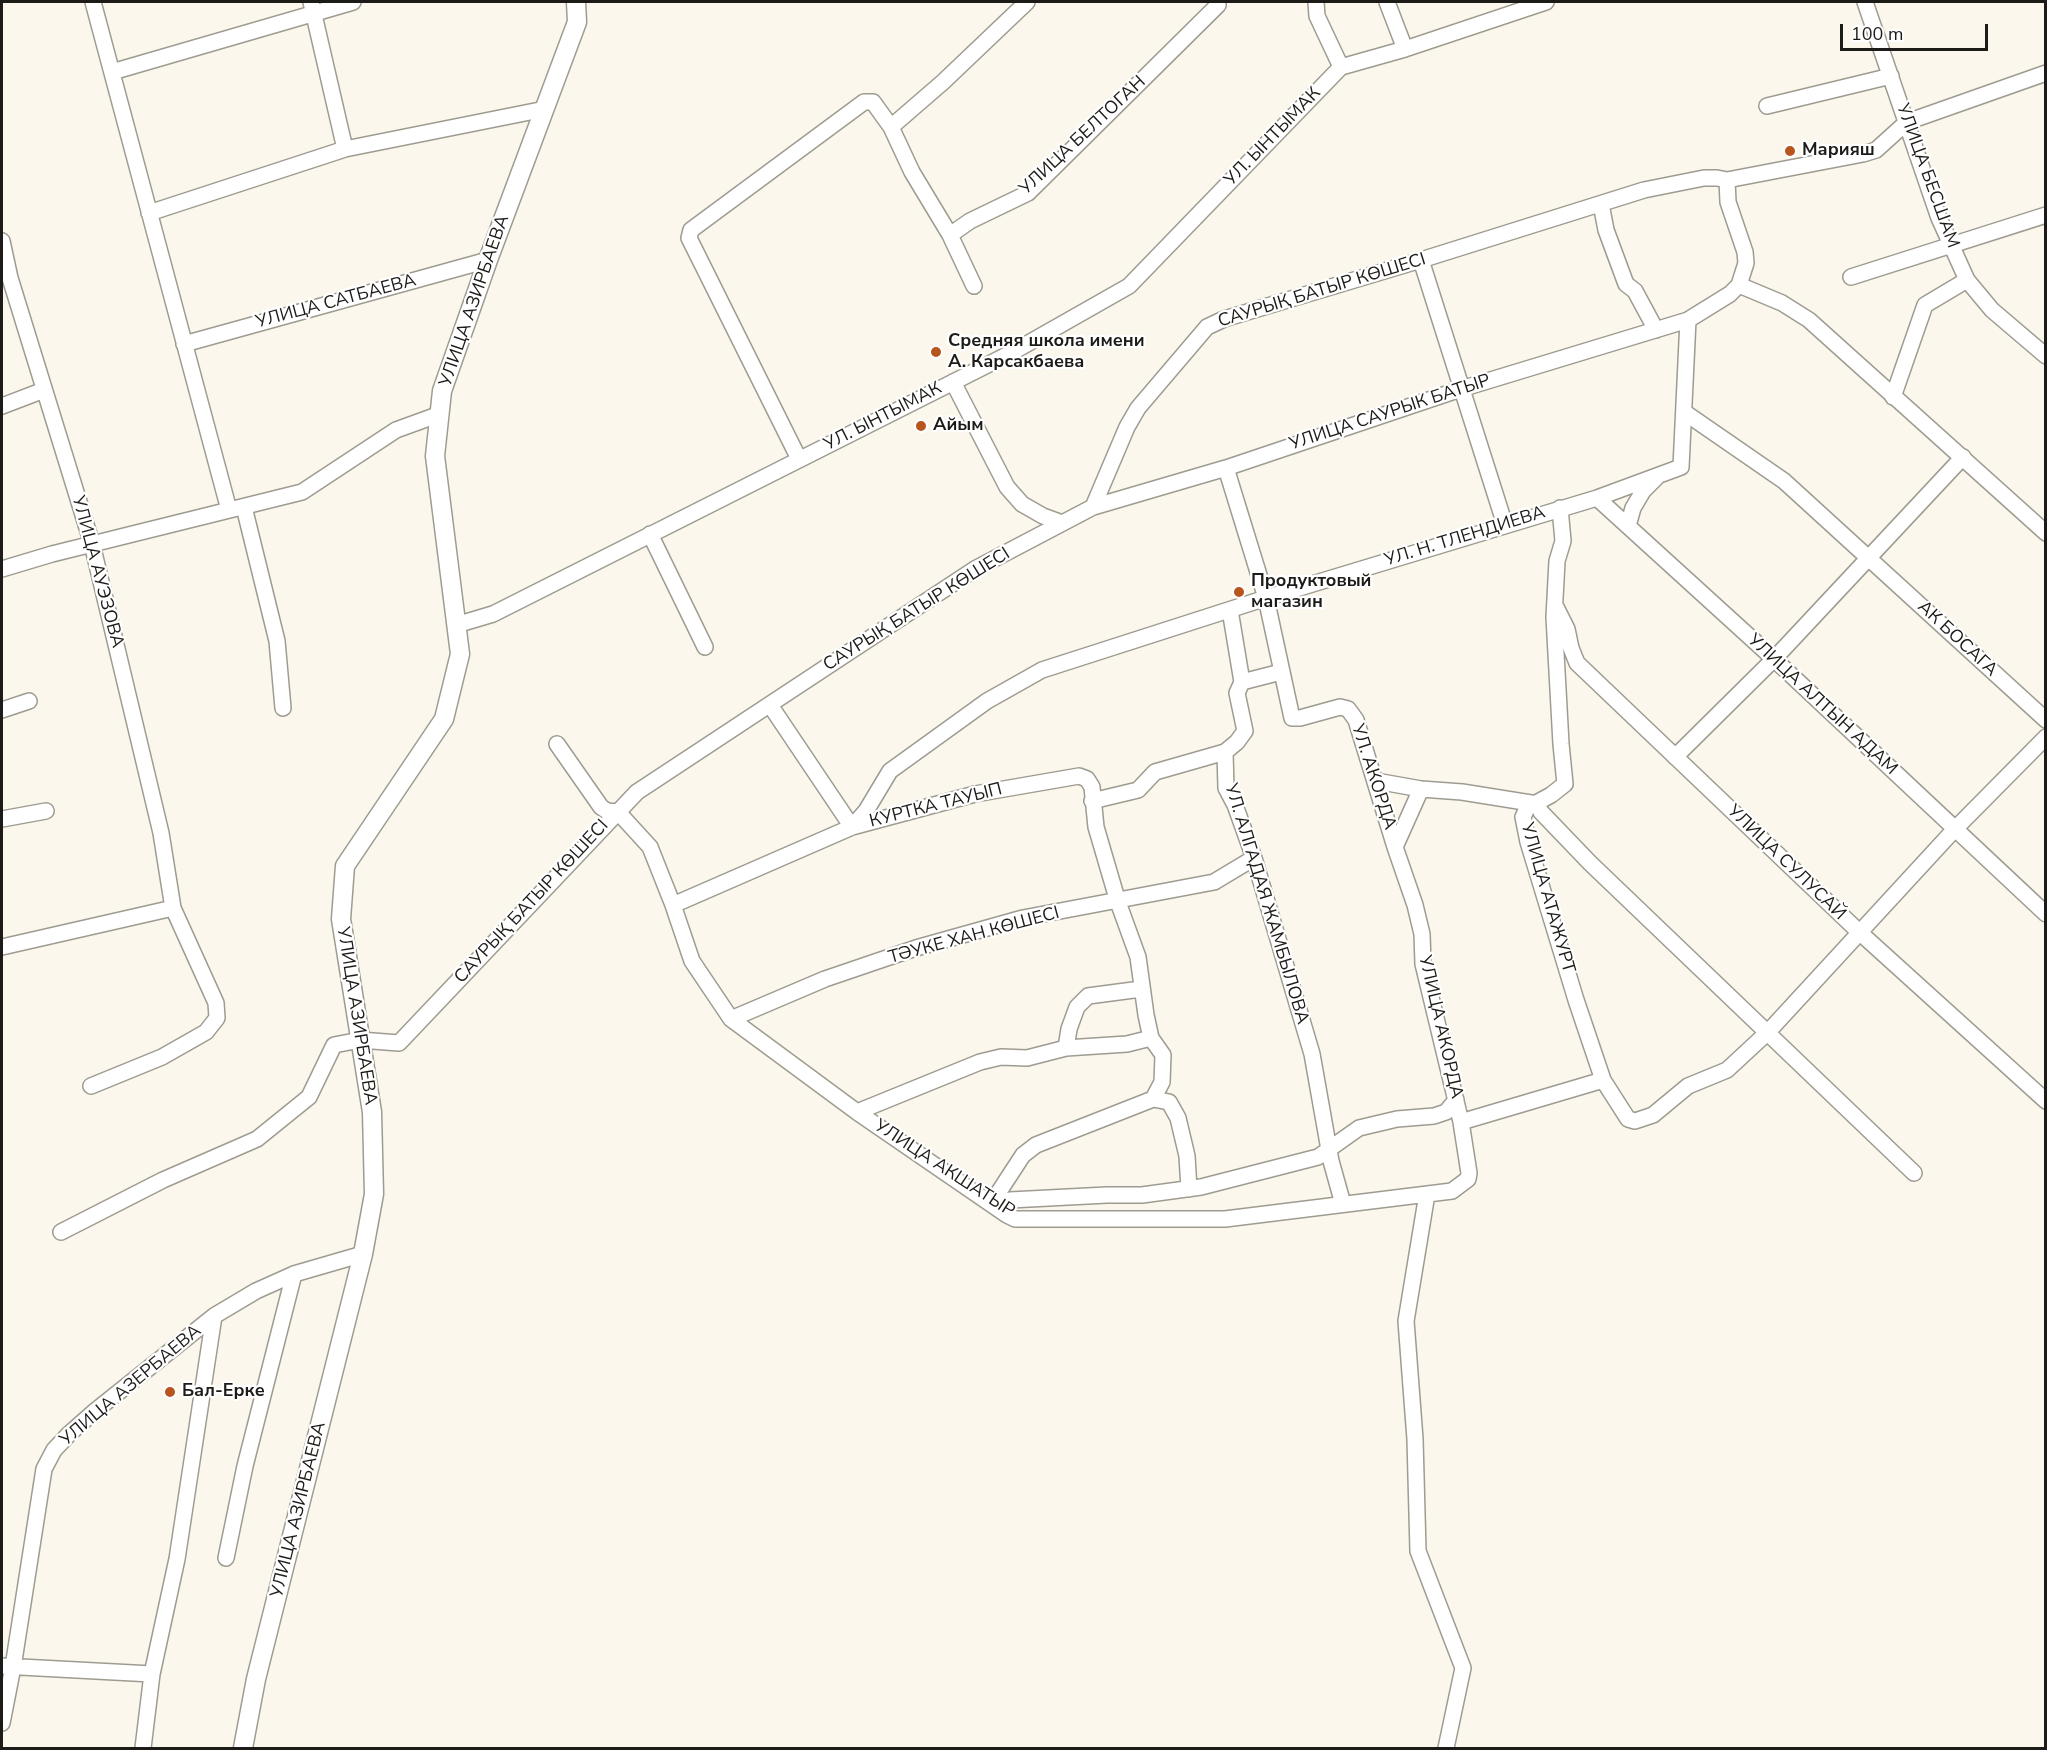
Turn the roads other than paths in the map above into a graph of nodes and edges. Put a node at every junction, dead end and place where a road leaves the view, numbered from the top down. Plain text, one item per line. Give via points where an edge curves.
1 (93, 2) edge
2 (353, 2) edge
3 (576, 2) edge
4 (1027, 2) edge
5 (1316, 2) edge
6 (1387, 2) edge
7 (1546, 2) edge
8 (1865, 2) edge
9 (1218, 3) edge
10 (313, 7) edge
11 (1405, 49) junction
12 (1341, 67) junction
13 (112, 72) junction
14 (2046, 73) edge
15 (1891, 76) junction
16 (1767, 105) dead end
17 (545, 109) junction
18 (1907, 122) junction
19 (891, 126) junction
20 (345, 149) junction
21 (1727, 180) junction
22 (1601, 204) junction
23 (149, 213) junction
24 (2046, 215) edge
25 (950, 235) junction
26 (2, 241) edge
27 (1952, 246) junction
28 (488, 260) junction
29 (1421, 260) junction
30 (1851, 278) dead end
31 (1967, 280) junction
32 (1738, 285) junction
33 (974, 286) dead end
34 (1688, 320) junction
35 (1656, 330) junction
36 (184, 344) junction
37 (2046, 356) edge
38 (953, 382) junction
39 (1461, 389) junction
40 (44, 390) junction
41 (1893, 397) junction
42 (2, 406) edge
43 (1684, 412) junction
44 (440, 414) junction
45 (1963, 457) junction
46 (799, 459) junction
47 (1226, 468) junction
48 (1658, 476) junction
49 (1597, 498) junction
50 (1093, 507) junction
51 (1560, 508) junction
52 (236, 509) junction
53 (1062, 523) junction
54 (1505, 525) junction
55 (1628, 526) junction
56 (2046, 533) edge
57 (650, 534) junction
58 (92, 544) junction
59 (1868, 557) junction
60 (2, 569) edge
61 (1266, 598) junction
62 (1554, 604) junction
63 (1230, 610) junction
64 (456, 625) junction
65 (705, 647) dead end
66 (1774, 659) junction
67 (1281, 672) junction
68 (1242, 682) junction
69 (29, 701) dead end
70 (770, 705) junction
71 (283, 708) dead end
72 (2, 710) edge
73 (2046, 720) edge
74 (2046, 737) edge
75 (557, 744) dead end
76 (1225, 752) junction
77 (1675, 757) junction
78 (1376, 781) junction
79 (1421, 789) junction
80 (1092, 801) junction
81 (1537, 804) junction
82 (46, 811) dead end
83 (618, 812) junction
84 (2, 819) edge
85 (852, 827) junction
86 (1954, 830) junction
87 (1395, 847) junction
88 (1254, 858) junction
89 (1118, 902) junction
90 (673, 905) junction
91 (173, 908) junction
92 (2046, 914) edge
93 (1861, 934) junction
94 (2, 947) edge
95 (1141, 989) junction
96 (730, 1019) junction
97 (1768, 1032) junction
98 (1151, 1038) junction
99 (360, 1040) junction
100 (1066, 1048) junction
101 (1603, 1080) junction
102 (91, 1086) dead end
103 (1153, 1099) junction
104 (1456, 1100) junction
105 (2046, 1101) edge
106 (857, 1112) junction
107 (1461, 1122) junction
108 (1329, 1150) junction
109 (1469, 1173) joint
110 (1914, 1173) dead end
111 (1189, 1189) junction
112 (1427, 1194) junction
113 (991, 1204) junction
114 (1343, 1204) junction
115 (61, 1232) dead end
116 (363, 1254) junction
117 (294, 1274) junction
118 (214, 1316) junction
119 (226, 1558) dead end
120 (7, 1666) edge
121 (152, 1674) junction
122 (2, 1723) edge
123 (144, 1749) edge
124 (243, 1749) edge
125 (1446, 1749) edge

1 - 13 street
2 - 10 street
3 - 17 main road, УЛИЦА АЗИРБАЕВА via 577,22
4 - 19 street
5 - 12 street via 1317,16
6 - 11 street
7 - 11 street
8 - 15 street, УЛИЦА БЕСШАМ
9 - 25 street, УЛИЦА БЕЛТОГАН via 1028,193
10 - 13 street
10 - 20 street
11 - 12 street
12 - 38 street, УЛ. ЫНТЫМАК via 1129,286
13 - 23 street
14 - 18 street, САУРЫҚ БАТЫР КӨШЕСІ
15 - 16 street
15 - 18 street, УЛИЦА БЕСШАМ
17 - 20 street
17 - 28 main road, УЛИЦА АЗИРБАЕВА
18 - 21 street, САУРЫҚ БАТЫР КӨШЕСІ via 1876,150
18 - 27 street, УЛИЦА БЕСШАМ
19 - 25 street via 912,172
19 - 46 street via 873,102 864,102 691,230 689,238
20 - 23 street
21 - 22 street, САУРЫҚ БАТЫР КӨШЕСІ via 1704,178 1644,190
21 - 32 street via 1728,202 1745,252 1746,263
22 - 29 street, САУРЫҚ БАТЫР КӨШЕСІ
22 - 35 street via 1626,284 1635,291
23 - 36 street
24 - 27 street
25 - 33 street
26 - 40 street, УЛИЦА АУЭЗОВА
27 - 30 street
27 - 31 street, УЛИЦА БЕСШАМ
28 - 36 street, УЛИЦА САТБАЕВА
28 - 44 main road, УЛИЦА АЗИРБАЕВА via 442,391
29 - 39 street
29 - 50 street, САУРЫҚ БАТЫР КӨШЕСІ via 1207,327 1138,408
31 - 37 street, УЛИЦА БЕСШАМ via 1992,310
31 - 41 street via 1925,305
32 - 34 street, УЛИЦА САУРЫК БАТЫР
32 - 41 street via 1782,303 1809,320
34 - 35 street, УЛИЦА САУРЫК БАТЫР
34 - 43 street
35 - 39 street, УЛИЦА САУРЫК БАТЫР
36 - 52 street
38 - 46 street, УЛ. ЫНТЫМАК
38 - 53 street via 1007,487 1022,504
39 - 47 street, УЛИЦА САУРЫК БАТЫР
39 - 54 street
40 - 42 street
40 - 58 street, УЛИЦА АУЭЗОВА
41 - 45 street
43 - 48 street, УЛ. Н. ТЛЕНДИЕВА via 1682,467
43 - 59 street, АК БОСАГА via 1784,480
44 - 52 street via 396,430 302,492
44 - 64 main road, УЛИЦА АЗИРБАЕВА via 435,456
45 - 56 street
45 - 59 street
46 - 57 street, УЛ. ЫНТЫМАК
47 - 50 street, УЛИЦА САУРЫК БАТЫР
47 - 61 street, УЛ. АКОРДА
48 - 49 street, УЛ. Н. ТЛЕНДИЕВА
48 - 55 street via 1643,491
49 - 51 street, УЛ. Н. ТЛЕНДИЕВА
49 - 55 street, УЛИЦА АЛТЫН АДАМ
50 - 53 street, САУРЫҚ БАТЫР КӨШЕСІ
51 - 54 street, УЛ. Н. ТЛЕНДИЕВА
51 - 62 street, УЛИЦА АТАЖУРТ via 1563,541 1557,561
52 - 58 street
52 - 71 street via 277,641
53 - 70 street, САУРЫҚ БАТЫР КӨШЕСІ via 975,570
54 - 61 street, УЛ. Н. ТЛЕНДИЕВА
55 - 66 street, УЛИЦА АЛТЫН АДАМ
57 - 64 street, УЛ. ЫНТЫМАК via 493,614
57 - 65 street
58 - 60 street
58 - 91 street, УЛИЦА АУЭЗОВА via 161,833
59 - 66 street
59 - 73 street, АК БОСАГА
61 - 63 street, УЛ. Н. ТЛЕНДИЕВА
61 - 67 street, УЛ. АКОРДА
62 - 77 street, УЛИЦА СУЛУСАЙ via 1567,629 1577,663
62 - 81 street, УЛИЦА АТАЖУРТ via 1565,784
63 - 68 street
63 - 85 street, УЛ. Н. ТЛЕНДИЕВА via 1042,670 987,701 890,771
64 - 99 main road, УЛИЦА АЗИРБАЕВА via 459,654 444,719 345,866 341,919
66 - 77 street
66 - 86 street, УЛИЦА АЛТЫН АДАМ
67 - 68 street
67 - 78 street, УЛ. АКОРДА via 1292,718 1340,707 1348,709 1356,720
68 - 76 street via 1237,693 1245,731
69 - 72 street
70 - 83 street, САУРЫҚ БАТЫР КӨШЕСІ via 637,792
70 - 85 street
74 - 86 street
75 - 83 street, УЛИЦА АКШАТЫР via 601,807
76 - 80 street via 1155,772 1138,790
76 - 88 street, УЛ. АЛГАДАЯ ЖАМБЫЛОВА via 1226,788
77 - 93 street, УЛИЦА СУЛУСАЙ
78 - 79 street
78 - 87 street, УЛ. АКОРДА
79 - 81 street
79 - 87 street
80 - 85 street, КУРТКА ТАУЫП via 1092,787 1087,779 1078,776 975,794
80 - 89 street, КУРТКА ТАУЫП
81 - 97 street via 1540,812 1590,863
81 - 101 street, УЛИЦА АТАЖУРТ via 1527,808 1523,817 1528,842
82 - 84 street
83 - 90 street, УЛИЦА АКШАТЫР via 650,847
83 - 99 street, САУРЫҚ БАТЫР КӨШЕСІ via 399,1043
85 - 90 street, КУРТКА ТАУЫП
86 - 92 street, УЛИЦА АЛТЫН АДАМ
86 - 93 street
87 - 104 street, УЛИЦА АКОРДА via 1419,919 1423,964
88 - 89 street, ТӘУКЕ ХАН КӨШЕСІ via 1214,882
88 - 108 street, УЛ. АЛГАДАЯ ЖАМБЫЛОВА via 1312,1054
89 - 95 street, КУРТКА ТАУЫП via 1138,957
89 - 96 street, ТӘУКЕ ХАН КӨШЕСІ via 1023,918 916,948 825,979
90 - 96 street, УЛИЦА АКШАТЫР via 692,962
91 - 94 street
91 - 102 street, УЛИЦА АУЭЗОВА via 216,1003 217,1018 206,1032 162,1057
93 - 97 street
93 - 105 street, УЛИЦА СУЛУСАЙ
95 - 98 street, КУРТКА ТАУЫП
95 - 100 street via 1088,996 1077,1007
96 - 106 street, УЛИЦА АКШАТЫР
97 - 101 street, УЛИЦА АТАЖУРТ via 1727,1070 1688,1086 1653,1114 1635,1121 1628,1119
97 - 110 street
98 - 100 street via 1127,1044
98 - 103 street, КУРТКА ТАУЫП via 1163,1055 1162,1082
99 - 115 street, САУРЫҚ БАТЫР КӨШЕСІ via 334,1045 309,1097 257,1138
99 - 116 main road, УЛИЦА АЗИРБАЕВА via 372,1112 375,1194
100 - 106 street via 1027,1058 1001,1057 980,1062
101 - 107 street
103 - 111 street via 1169,1102 1178,1118 1187,1156
103 - 113 street via 1036,1145 1023,1155
104 - 107 street, УЛИЦА АКОРДА
104 - 108 street via 1446,1112 1434,1116 1359,1128
106 - 113 street, УЛИЦА АКШАТЫР
107 - 109 street, УЛИЦА АКОРДА
108 - 111 street via 1318,1157
108 - 114 street, УЛ. АЛГАДАЯ ЖАМБЫЛОВА
109 - 112 street, УЛИЦА АКШАТЫР via 1468,1179 1452,1191
111 - 113 street
112 - 114 street, УЛИЦА АКШАТЫР
112 - 125 street via 1406,1321 1419,1551 1463,1668
113 - 114 street, УЛИЦА АКШАТЫР via 1015,1219 1225,1219
116 - 117 street, УЛИЦА АЗЕРБАЕВА
116 - 124 main road, УЛИЦА АЗИРБАЕВА via 256,1679
117 - 118 street, УЛИЦА АЗЕРБАЕВА
117 - 119 street
118 - 120 street, УЛИЦА АЗЕРБАЕВА via 95,1411 54,1450 44,1469
118 - 121 street via 177,1559
120 - 121 street
120 - 122 street, УЛИЦА АЗЕРБАЕВА
121 - 123 street

